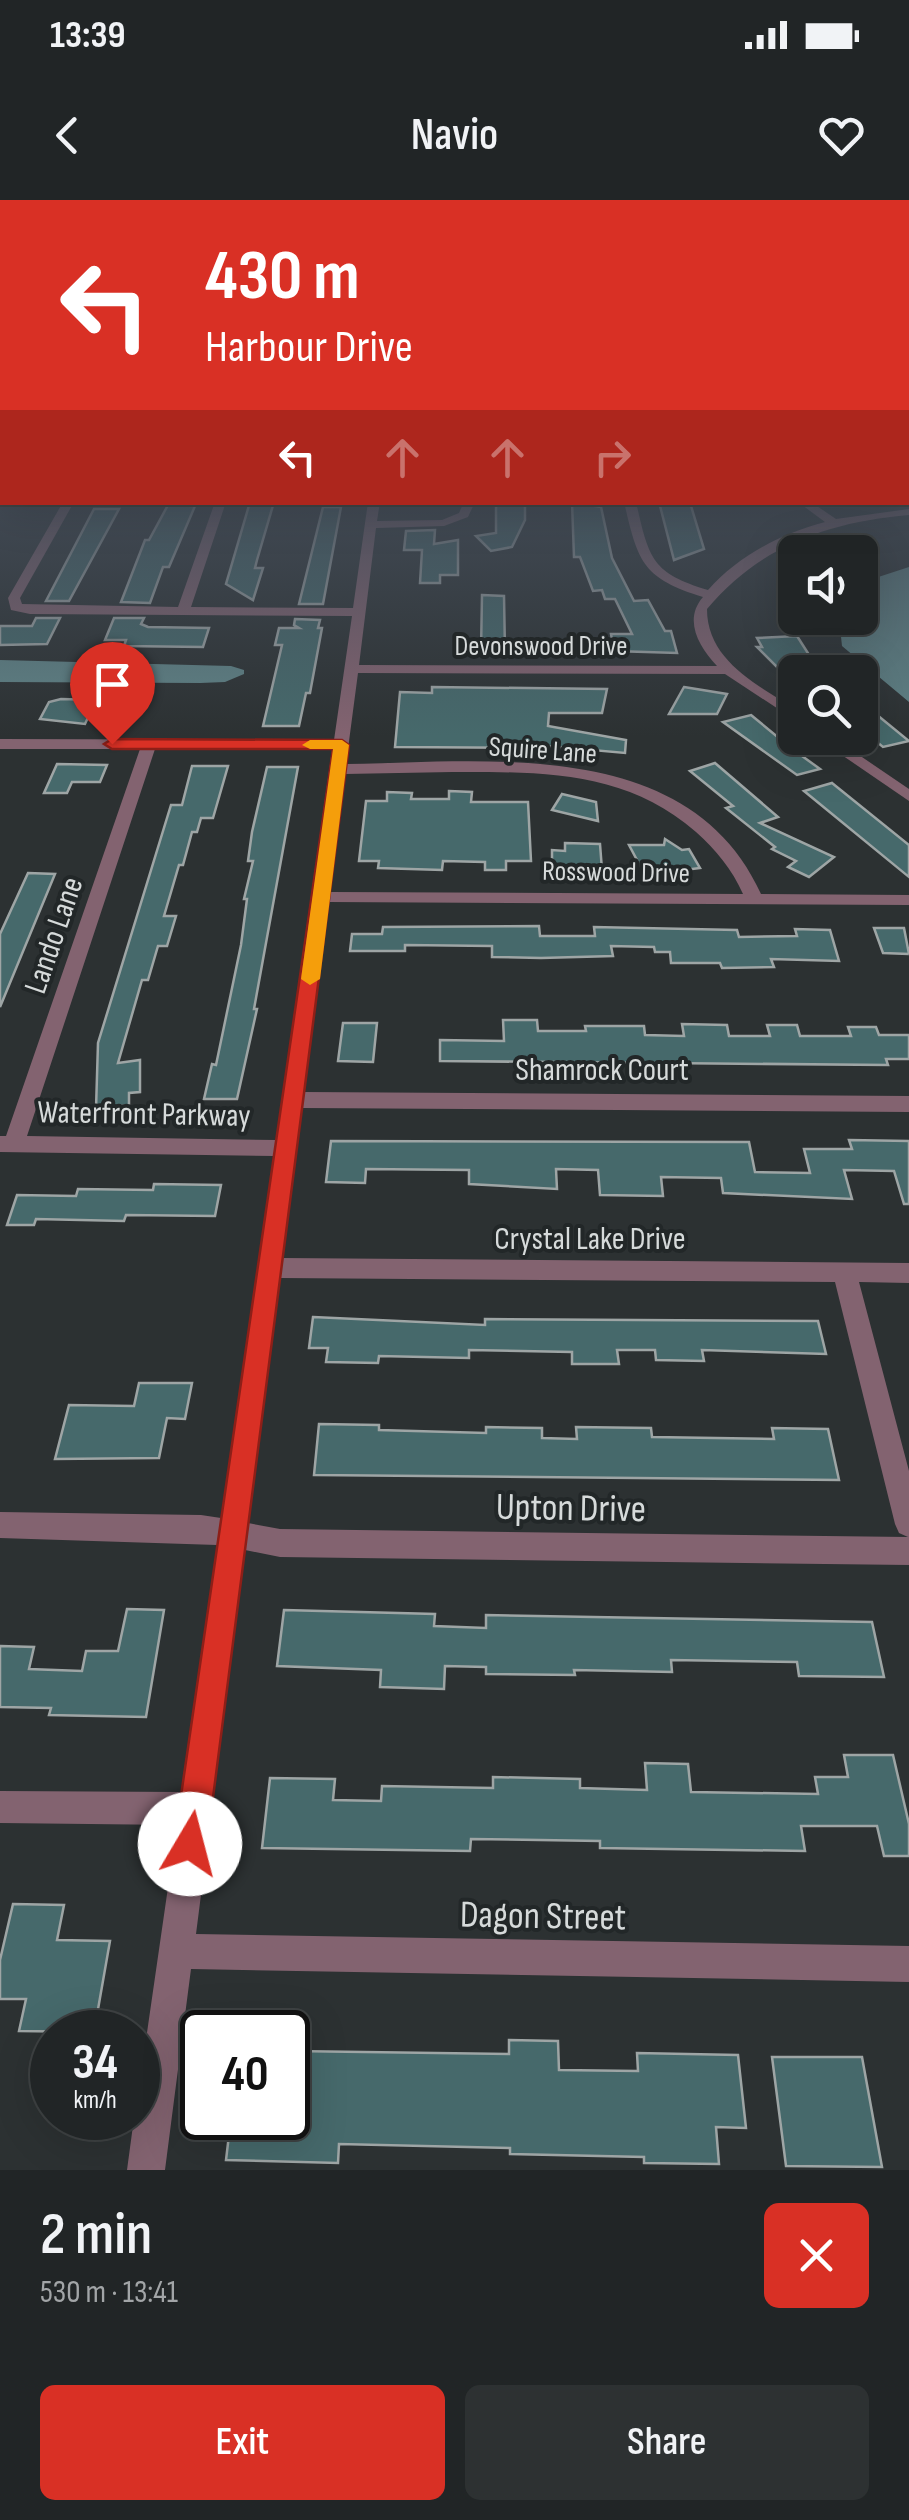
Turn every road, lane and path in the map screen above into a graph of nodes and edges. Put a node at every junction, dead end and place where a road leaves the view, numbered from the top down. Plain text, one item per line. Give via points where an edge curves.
1 (40, 552) edge
2 (203, 552) edge
3 (367, 552) edge
4 (642, 552) edge
5 (765, 552) edge
6 (710, 595) junction
7 (182, 610) junction
8 (359, 612) junction
9 (352, 669) junction
10 (729, 670) junction
11 (778, 704) edge
12 (0, 744) edge
13 (149, 744) junction
14 (342, 745) junction
15 (850, 755) edge
16 (338, 769) junction
17 (909, 796) edge
18 (322, 896) junction
19 (754, 899) junction
20 (909, 900) edge
21 (294, 1100) junction
22 (909, 1104) edge
23 (7, 1144) edge
24 (286, 1148) junction
25 (270, 1268) junction
26 (844, 1272) junction
27 (909, 1273) edge
28 (909, 1524) edge
29 (0, 1525) edge
30 (233, 1535) junction
31 (909, 1551) edge
32 (0, 1807) edge
33 (195, 1809) junction
34 (176, 1951) junction
35 (909, 1964) edge
36 (146, 2170) edge

1 - 7 street via 14,598 16,606
2 - 7 street
3 - 8 street
4 - 6 street via 651,571
5 - 6 street
6 - 10 street via 700,608 700,625
7 - 8 street
8 - 9 street
9 - 10 street, Devonswood Drive
9 - 14 street
10 - 11 street
12 - 13 street
13 - 14 street
13 - 23 street, Lando Lane
14 - 16 street
15 - 17 street
16 - 18 street
16 - 19 street, Squire Lane via 560,771 618,780 686,815 732,857
18 - 19 street, Rosswood Drive
18 - 21 street
19 - 20 street, Rosswood Drive
21 - 22 street, Shamrock Court
21 - 24 street
23 - 24 street, Waterfront Parkway
24 - 25 street
25 - 26 street, Crystal Lake Drive
25 - 30 street
26 - 27 street, Crystal Lake Drive
26 - 28 street
29 - 30 street, Upton Drive via 200,1528
30 - 31 street, Upton Drive via 280,1544
30 - 33 street
32 - 33 street
33 - 34 street
34 - 35 street, Dagon Street
34 - 36 street

